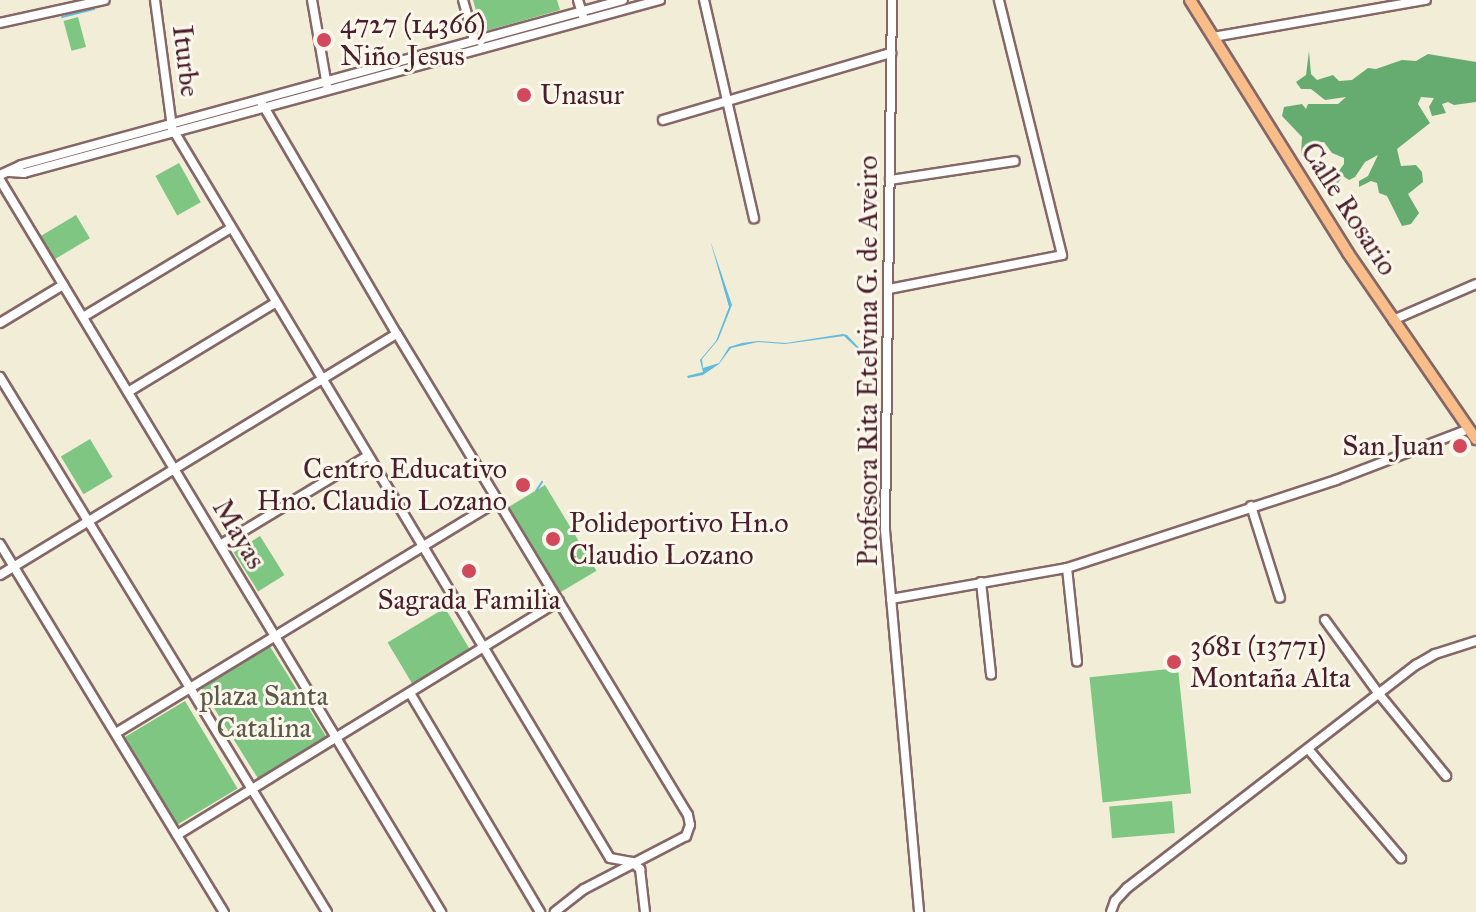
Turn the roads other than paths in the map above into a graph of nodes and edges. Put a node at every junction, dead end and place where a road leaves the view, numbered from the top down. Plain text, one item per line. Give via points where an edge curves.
1 (105, 0) edge
2 (155, 0) edge
3 (312, 0) edge
4 (463, 0) edge
5 (578, 0) edge
6 (623, 0) edge
7 (660, 0) edge
8 (704, 0) edge
9 (892, 0) edge
10 (999, 0) edge
11 (1190, 0) edge
12 (1426, 0) edge
13 (583, 16) junction
14 (0, 23) edge
15 (1213, 37) junction
16 (474, 39) junction
17 (482, 50) junction
18 (472, 53) junction
19 (891, 53) junction
20 (328, 86) junction
21 (727, 100) junction
22 (262, 104) junction
23 (663, 120) dead end
24 (173, 128) junction
25 (1015, 161) dead end
26 (0, 177) edge
27 (890, 180) junction
28 (754, 218) dead end
29 (231, 228) junction
30 (1476, 284) edge
31 (63, 285) junction
32 (889, 289) junction
33 (275, 303) junction
34 (83, 317) junction
35 (1393, 320) junction
36 (0, 323) edge
37 (397, 334) junction
38 (0, 377) edge
39 (321, 380) junction
40 (128, 392) junction
41 (1473, 434) edge
42 (366, 457) junction
43 (174, 469) junction
44 (498, 501) junction
45 (1251, 506) junction
46 (90, 520) junction
47 (0, 544) edge
48 (220, 545) junction
49 (423, 547) junction
50 (13, 566) junction
51 (1067, 568) junction
52 (0, 575) edge
53 (981, 582) junction
54 (1280, 598) dead end
55 (891, 599) junction
56 (559, 601) junction
57 (1325, 620) dead end
58 (275, 637) junction
59 (1476, 641) edge
60 (482, 648) junction
61 (1077, 661) dead end
62 (991, 674) dead end
63 (191, 687) junction
64 (410, 693) junction
65 (1379, 694) junction
66 (116, 733) junction
67 (336, 738) junction
68 (1309, 750) junction
69 (1446, 776) dead end
70 (253, 789) junction
71 (177, 835) junction
72 (1401, 858) dead end
73 (632, 862) junction
74 (224, 912) edge
75 (327, 912) edge
76 (441, 912) edge
77 (540, 912) edge
78 (555, 912) edge
79 (645, 912) edge
80 (919, 912) edge
81 (1111, 912) edge

1 - 14 street
2 - 24 street, Iturbe
3 - 20 street
4 - 16 street
5 - 13 street
6 - 13 street
7 - 13 street
8 - 21 street
9 - 19 street, Profesora Rita Etelvina G. de Aveiro
10 - 32 street via 1062,255
11 - 15 main road, Calle Rosario
12 - 15 street
13 - 16 street
13 - 17 street
15 - 35 main road, Calle Rosario
16 - 17 street
16 - 18 street
16 - 20 street
17 - 18 street
18 - 20 street
19 - 21 street
19 - 27 street, Profesora Rita Etelvina G. de Aveiro
20 - 22 street
21 - 23 street
21 - 28 street
22 - 24 street
22 - 37 street
24 - 26 street via 21,165
24 - 29 street
25 - 27 street
26 - 31 street, Mayas
27 - 32 street, Profesora Rita Etelvina G. de Aveiro
29 - 33 street
29 - 34 street
30 - 35 street
31 - 34 street, Mayas
31 - 36 street
32 - 55 street, Profesora Rita Etelvina G. de Aveiro via 885,491
33 - 39 street
33 - 40 street
34 - 40 street, Mayas
35 - 41 main road, Calle Rosario
37 - 39 street
37 - 44 street
38 - 46 street
39 - 42 street
39 - 43 street
40 - 43 street, Mayas
41 - 45 street
42 - 48 street
42 - 49 street
43 - 46 street
43 - 48 street, Mayas
44 - 49 street
44 - 56 street
45 - 51 street
45 - 54 street
46 - 50 street
46 - 63 street
47 - 50 street
48 - 58 street, Mayas
49 - 58 street
49 - 60 street
50 - 52 street
50 - 66 street
51 - 53 street
51 - 61 street
53 - 55 street
53 - 62 street
55 - 80 street, Profesora Rita Etelvina G. de Aveiro
56 - 60 street
56 - 73 street via 688,815 686,836
57 - 65 street
58 - 63 street
58 - 67 street, Mayas
59 - 65 street via 1425,659
60 - 64 street
60 - 73 street via 610,858
63 - 66 street
63 - 70 street
64 - 67 street
64 - 77 street
65 - 68 street
65 - 69 street
66 - 71 street
67 - 70 street
67 - 76 street, Mayas
68 - 72 street
68 - 81 street via 1127,888
70 - 71 street
70 - 75 street
71 - 74 street
73 - 78 street
73 - 79 street via 640,869

